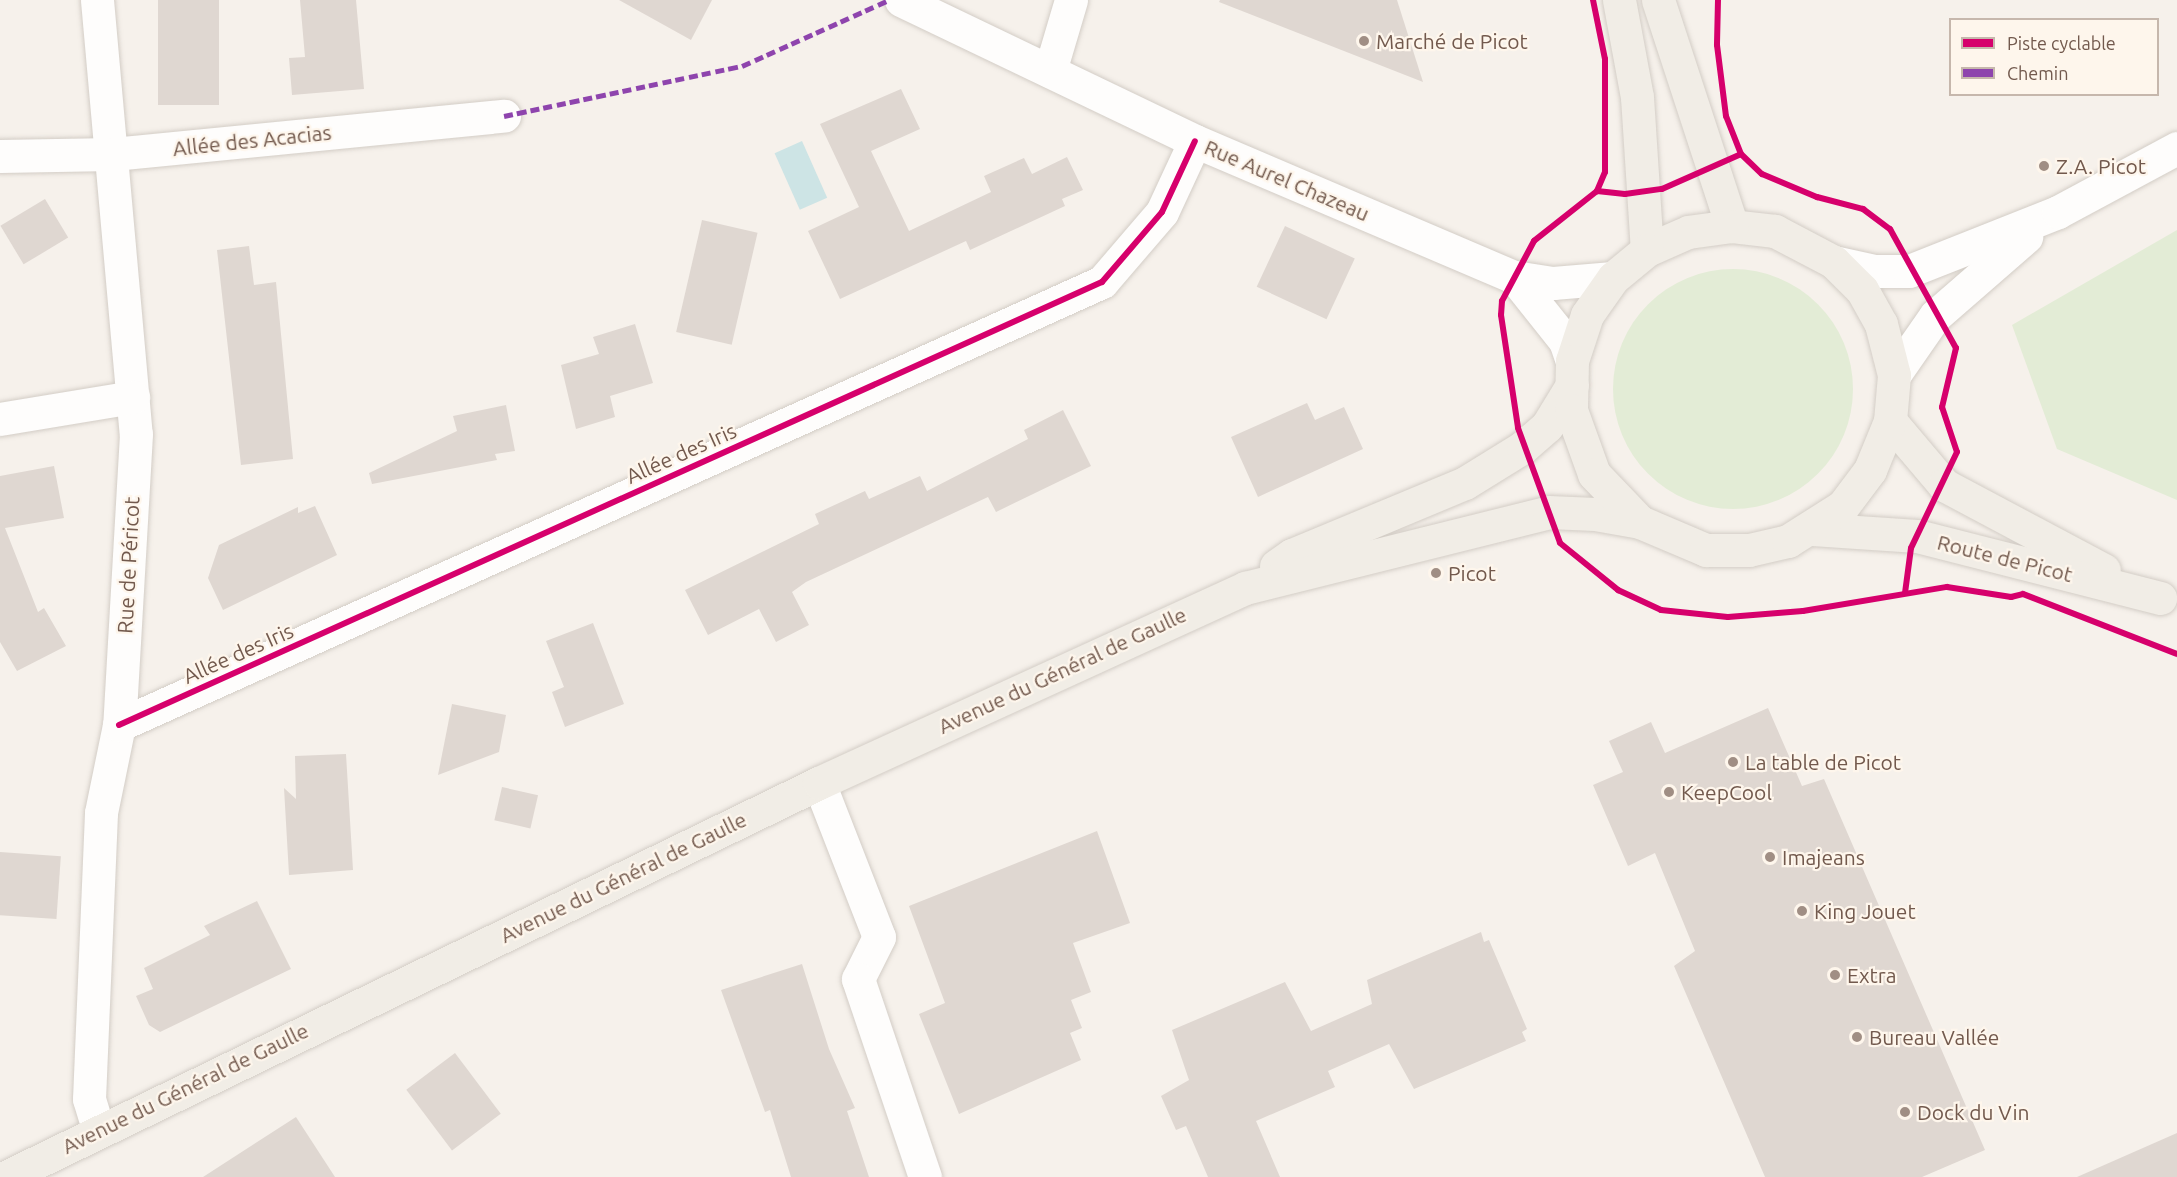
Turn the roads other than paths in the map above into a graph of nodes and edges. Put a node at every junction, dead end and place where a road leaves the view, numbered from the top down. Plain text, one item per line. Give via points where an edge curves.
1 (97, 0) edge
2 (901, 0) edge
3 (1071, 0) edge
4 (1619, 0) edge
5 (1658, 0) edge
6 (1677, 0) edge
7 (1668, 38) junction
8 (1050, 71) junction
9 (504, 116) dead end
10 (1195, 141) junction
11 (2177, 148) edge
12 (113, 154) junction
13 (0, 156) edge
14 (2058, 212) junction
15 (1732, 226) junction
16 (1647, 250) junction
17 (1834, 262) junction
18 (1514, 277) junction
19 (1613, 278) junction
20 (1572, 373) junction
21 (1894, 375) junction
22 (133, 397) junction
23 (0, 419) edge
24 (1890, 421) junction
25 (1640, 522) junction
26 (1812, 529) junction
27 (1245, 588) junction
28 (2168, 602) edge
29 (119, 725) junction
30 (819, 783) junction
31 (98, 1128) junction
32 (6, 1177) edge
33 (925, 1177) edge

1 - 12 street, Rue de Péricot
2 - 8 street, Rue Aurel Chazeau
3 - 8 street
4 - 16 main road via 1637,97
5 - 7 main road
6 - 7 street
7 - 15 main road
8 - 10 street, Rue Aurel Chazeau
9 - 12 street, Allée des Acacias
10 - 18 street, Rue Aurel Chazeau
10 - 29 street, Allée des Iris via 1162,212 1102,282
11 - 14 street
12 - 13 street, Allée des Acacias
12 - 22 street, Rue de Péricot
14 - 17 street via 1910,271 1875,271
14 - 21 street via 1977,275 1935,316
15 - 16 main road via 1688,232
15 - 17 main road via 1775,231
16 - 19 main road
17 - 21 main road via 1862,290 1881,324
18 - 19 street, Rue Aurel Chazeau via 1553,283
18 - 20 street, Rue Aurel Chazeau via 1565,341
19 - 20 main road via 1587,315
20 - 25 main road via 1571,410 1594,474
20 - 27 main road, Avenue du Général de Gaulle via 1547,426 1485,471 1292,555
21 - 24 main road
22 - 23 street
22 - 29 street, Rue de Péricot via 136,434
24 - 26 main road via 1870,470 1843,506
24 - 28 main road, Route de Picot via 1944,485
25 - 26 main road via 1706,550 1749,550 1788,541
25 - 27 main road, Avenue du Général de Gaulle via 1549,512
26 - 28 main road, Route de Picot via 1917,536
27 - 30 main road, Avenue du Général de Gaulle
29 - 31 street, Rue de Péricot via 101,813 90,1099
30 - 31 main road, Avenue du Général de Gaulle
30 - 33 street via 879,937 858,979
31 - 32 main road, Avenue du Général de Gaulle

